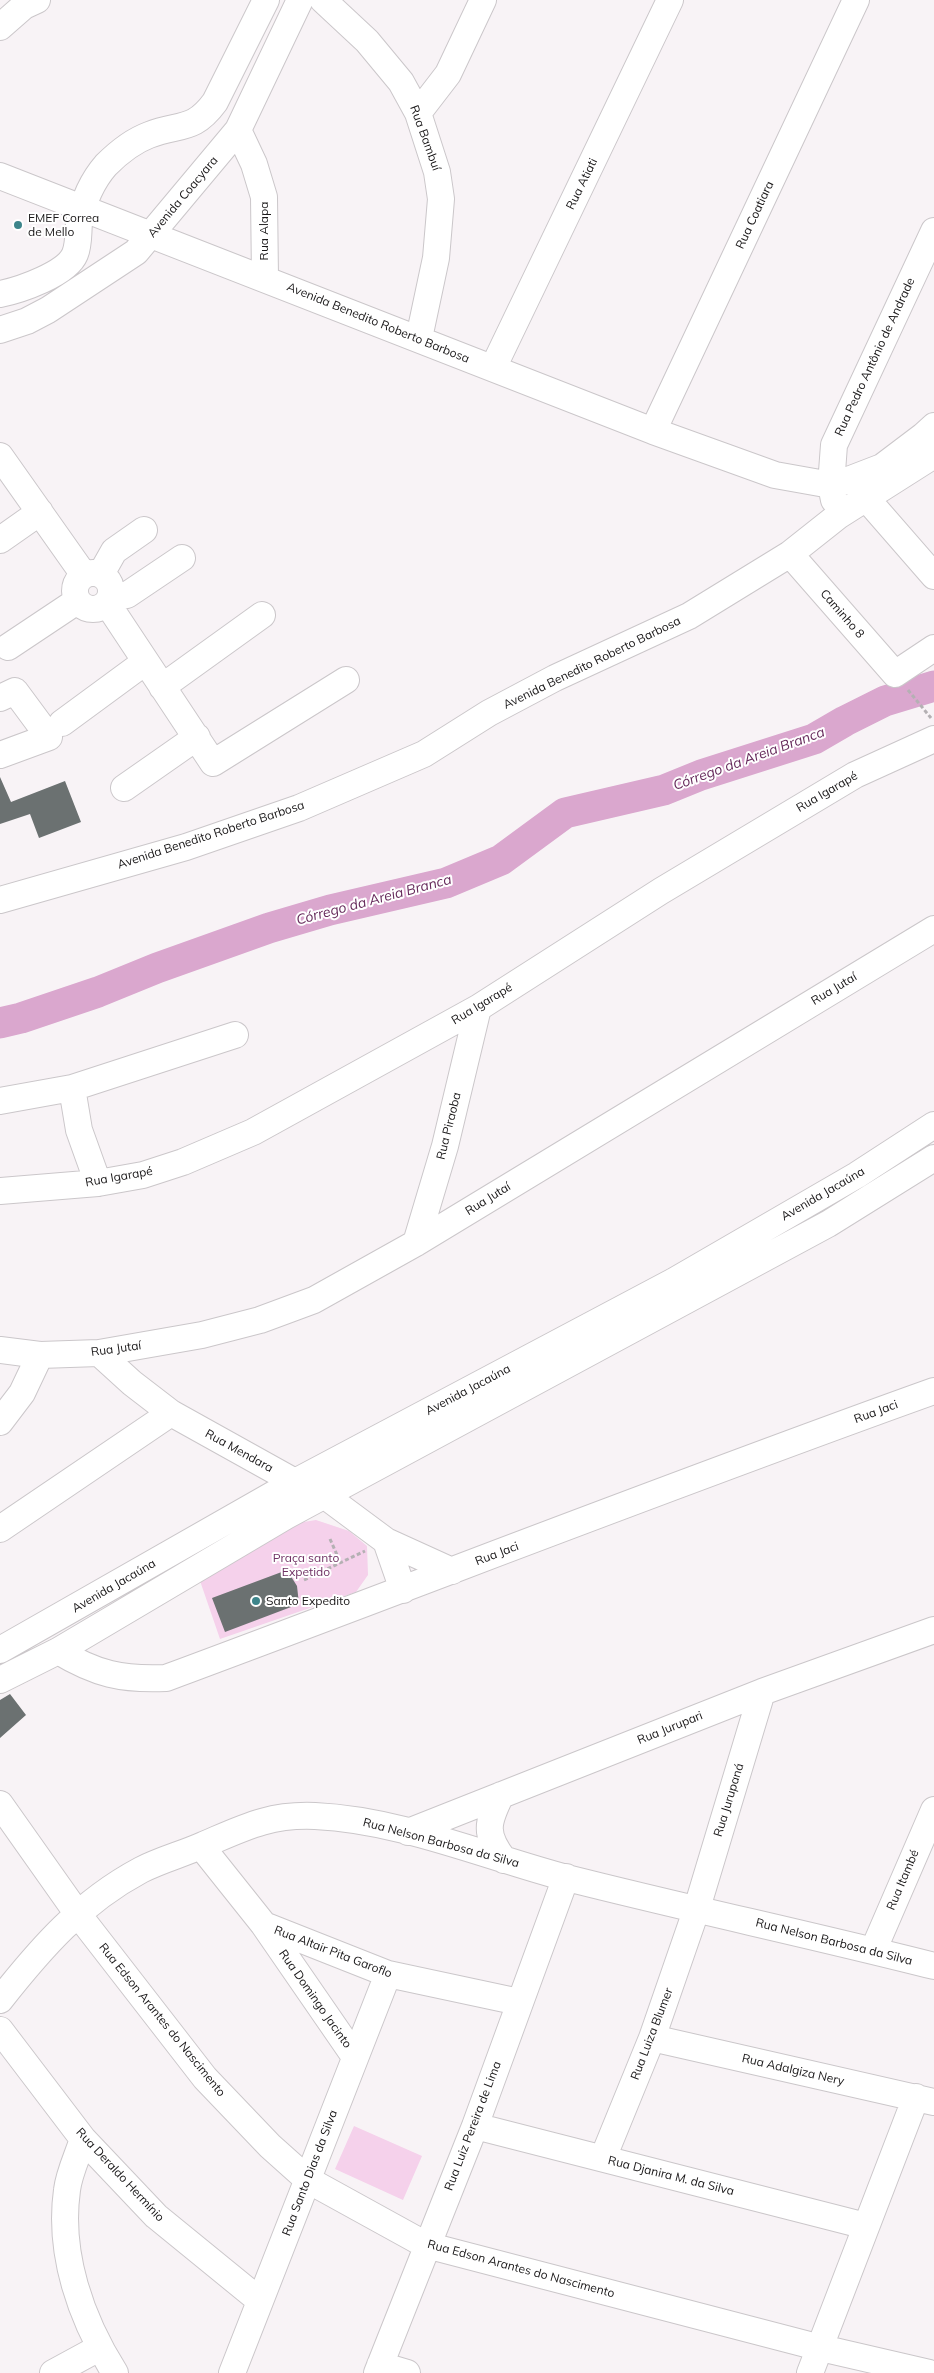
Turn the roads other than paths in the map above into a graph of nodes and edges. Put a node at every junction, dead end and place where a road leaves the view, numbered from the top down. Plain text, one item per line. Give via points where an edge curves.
1 (266, 0) edge
2 (300, 0) edge
3 (323, 0) edge
4 (483, 0) edge
5 (670, 0) edge
6 (856, 0) edge
7 (23, 2) edge
8 (0, 27) edge
9 (418, 113) junction
10 (238, 130) junction
11 (0, 176) edge
12 (82, 209) junction
13 (934, 231) edge
14 (152, 234) junction
15 (265, 278) junction
16 (7, 293) edge
17 (27, 321) junction
18 (0, 330) edge
19 (418, 338) junction
20 (493, 368) junction
21 (934, 426) edge
22 (653, 431) junction
23 (934, 455) edge
24 (0, 456) edge
25 (831, 485) junction
26 (866, 498) junction
27 (40, 512) junction
28 (838, 516) junction
29 (144, 530) dead end
30 (0, 540) edge
31 (790, 554) junction
32 (182, 558) dead end
33 (92, 574) junction
34 (934, 576) edge
35 (77, 601) junction
36 (109, 601) junction
37 (262, 616) dead end
38 (8, 647) dead end
39 (934, 648) edge
40 (145, 662) junction
41 (346, 680) dead end
42 (162, 687) junction
43 (0, 698) edge
44 (62, 723) dead end
45 (197, 737) junction
46 (934, 739) edge
47 (0, 755) edge
48 (124, 788) dead end
49 (0, 900) edge
50 (934, 929) edge
51 (478, 1008) junction
52 (235, 1035) dead end
53 (72, 1088) junction
54 (0, 1101) edge
55 (934, 1125) edge
56 (934, 1158) edge
57 (98, 1183) junction
58 (0, 1191) edge
59 (416, 1243) junction
60 (0, 1350) edge
61 (99, 1353) junction
62 (40, 1355) junction
63 (934, 1391) edge
64 (171, 1413) junction
65 (0, 1422) edge
66 (295, 1482) junction
67 (324, 1495) junction
68 (0, 1529) edge
69 (386, 1541) junction
70 (452, 1572) junction
71 (403, 1590) junction
72 (934, 1630) edge
73 (0, 1650) edge
74 (58, 1651) junction
75 (0, 1680) edge
76 (762, 1692) junction
77 (501, 1795) junction
78 (0, 1804) edge
79 (934, 1810) edge
80 (408, 1832) junction
81 (201, 1846) junction
82 (504, 1860) junction
83 (566, 1878) junction
84 (697, 1908) junction
85 (77, 1913) junction
86 (264, 1925) junction
87 (873, 1951) junction
88 (934, 1966) edge
89 (388, 1974) junction
90 (0, 2000) edge
91 (519, 2002) junction
92 (0, 2030) edge
93 (652, 2038) junction
94 (355, 2058) junction
95 (925, 2100) edge
96 (475, 2126) junction
97 (83, 2139) junction
98 (603, 2158) junction
99 (308, 2180) junction
100 (866, 2226) junction
101 (426, 2245) junction
102 (259, 2300) junction
103 (99, 2348) junction
104 (821, 2348) junction
105 (378, 2369) edge
106 (52, 2373) edge
107 (115, 2373) edge
108 (232, 2373) edge
109 (407, 2373) edge
110 (810, 2373) edge
111 (929, 2373) edge

1 - 12 street via 216,102 206,114 197,122 149,135 122,150 91,186
2 - 10 street, Avenida Coacyara
3 - 9 street, Rua Bambuí via 386,62
4 - 9 street via 448,74
5 - 20 street, Rua Atiati
6 - 22 street, Rua Coatiara
7 - 8 street
9 - 19 street, Rua Bambuí via 437,172 440,199 436,258
10 - 14 street, Avenida Coacyara
10 - 15 street, Rua Alapa via 254,164 264,197
11 - 12 street, Avenida Benedito Roberto Barbosa
12 - 14 street, Avenida Benedito Roberto Barbosa
12 - 16 street via 75,253 70,263
13 - 25 street, Rua Pedro Antônio de Andrade via 834,445
14 - 15 street, Avenida Benedito Roberto Barbosa
14 - 17 street, Avenida Coacyara via 118,266
15 - 19 street, Avenida Benedito Roberto Barbosa
16 - 17 street
17 - 18 street, Avenida Coacyara
19 - 20 street, Avenida Benedito Roberto Barbosa
20 - 22 street, Avenida Benedito Roberto Barbosa
21 - 25 street, Avenida Benedito Roberto Barbosa via 882,467
22 - 25 street, Avenida Benedito Roberto Barbosa via 775,475
23 - 26 street, Avenida Benedito Roberto Barbosa
24 - 27 street
25 - 28 street, Rua Pedro Antônio de Andrade
26 - 28 street, Avenida Benedito Roberto Barbosa
26 - 34 street
27 - 30 street
27 - 33 street
28 - 31 street, Avenida Benedito Roberto Barbosa
29 - 33 street via 114,551
31 - 39 street, Caminho 8 via 900,681
31 - 49 street, Avenida Benedito Roberto Barbosa via 689,616 555,678 489,713 424,754 299,808 186,846
32 - 36 street via 127,595
33 - 35 street via 79,578 74,589
33 - 36 street via 109,582
35 - 36 street via 82,606 95,609
35 - 38 street
36 - 40 street
37 - 42 street
40 - 42 street
40 - 44 street
41 - 45 street via 212,763
42 - 45 street
43 - 47 street via 15,692 49,737
45 - 48 street
46 - 51 street, Rua Igarapé via 855,775 786,815
50 - 59 street, Rua Jutaí
51 - 57 street, Rua Igarapé via 253,1132 183,1162 143,1175
51 - 59 street, Rua Piraoba via 445,1146
52 - 53 street
53 - 54 street
53 - 57 street via 79,1130
55 - 66 street, Avenida Jacaúna via 857,1175 674,1281
56 - 67 street, Avenida Jacaúna via 828,1224
57 - 58 street, Rua Igarapé
59 - 61 street, Rua Jutaí via 314,1300 260,1320 202,1335
60 - 62 street, Rua Jutaí
61 - 62 street, Rua Jutaí
61 - 64 street, Rua Mendara
62 - 65 street via 22,1393
63 - 70 street, Rua Jaci
64 - 66 street, Rua Mendara
64 - 68 street
66 - 67 street, Rua Mendara
66 - 73 street, Avenida Jacaúna
67 - 69 street, Rua Mendara
67 - 74 street, Avenida Jacaúna
69 - 70 street, Rua Mendara
69 - 71 street
70 - 71 street, Rua Jaci
71 - 74 street, Rua Jaci via 166,1678 135,1679 102,1673
72 - 76 street, Rua Jurupari
74 - 75 street, Avenida Jacaúna
76 - 77 street, Rua Jurupari
76 - 84 street, Rua Jurupaná
77 - 80 street, Rua Jurupari
77 - 82 street via 491,1814 490,1828 492,1844
78 - 85 street, Rua Edson Arantes do Nascimento
79 - 87 street, Rua Itambé
80 - 81 street, Rua Nelson Barbosa da Silva via 340,1818 278,1817 251,1823
80 - 82 street, Rua Nelson Barbosa da Silva
81 - 85 street, Rua Nelson Barbosa da Silva via 142,1870
81 - 86 street, Rua Domingo Jacinto
82 - 83 street, Rua Nelson Barbosa da Silva
83 - 84 street, Rua Nelson Barbosa da Silva
83 - 91 street, Rua Luiz Pereira de Lima
84 - 87 street, Rua Nelson Barbosa da Silva
84 - 93 street, Rua Luiza Blumer
85 - 90 street, Rua Nelson Barbosa da Silva via 38,1951
85 - 99 street, Rua Edson Arantes do Nascimento via 205,2078 270,2146
86 - 89 street, Rua Altair Pita Garoflo
86 - 94 street, Rua Domingo Jacinto
87 - 88 street, Rua Nelson Barbosa da Silva
89 - 91 street, Rua Altair Pita Garoflo
89 - 94 street, Rua Santo Dias da Silva
91 - 96 street, Rua Luiz Pereira de Lima
92 - 97 street, Rua Deraldo Hermínio
93 - 95 street, Rua Adalgiza Nery
93 - 98 street, Rua Luiza Blumer
94 - 99 street, Rua Santo Dias da Silva
95 - 100 street
96 - 98 street, Rua Djanira M. da Silva
96 - 101 street, Rua Luiz Pereira de Lima
97 - 102 street, Rua Deraldo Hermínio via 156,2216
97 - 103 street via 67,2188 66,2240 72,2277
98 - 100 street, Rua Djanira M. da Silva
99 - 101 street, Rua Edson Arantes do Nascimento
99 - 102 street, Rua Santo Dias da Silva
100 - 104 street
101 - 104 street, Rua Edson Arantes do Nascimento
101 - 105 street, Rua Luiz Pereira de Lima
102 - 108 street, Rua Santo Dias da Silva
103 - 106 street
103 - 107 street
104 - 110 street
104 - 111 street, Rua Edson Arantes do Nascimento
105 - 109 street

